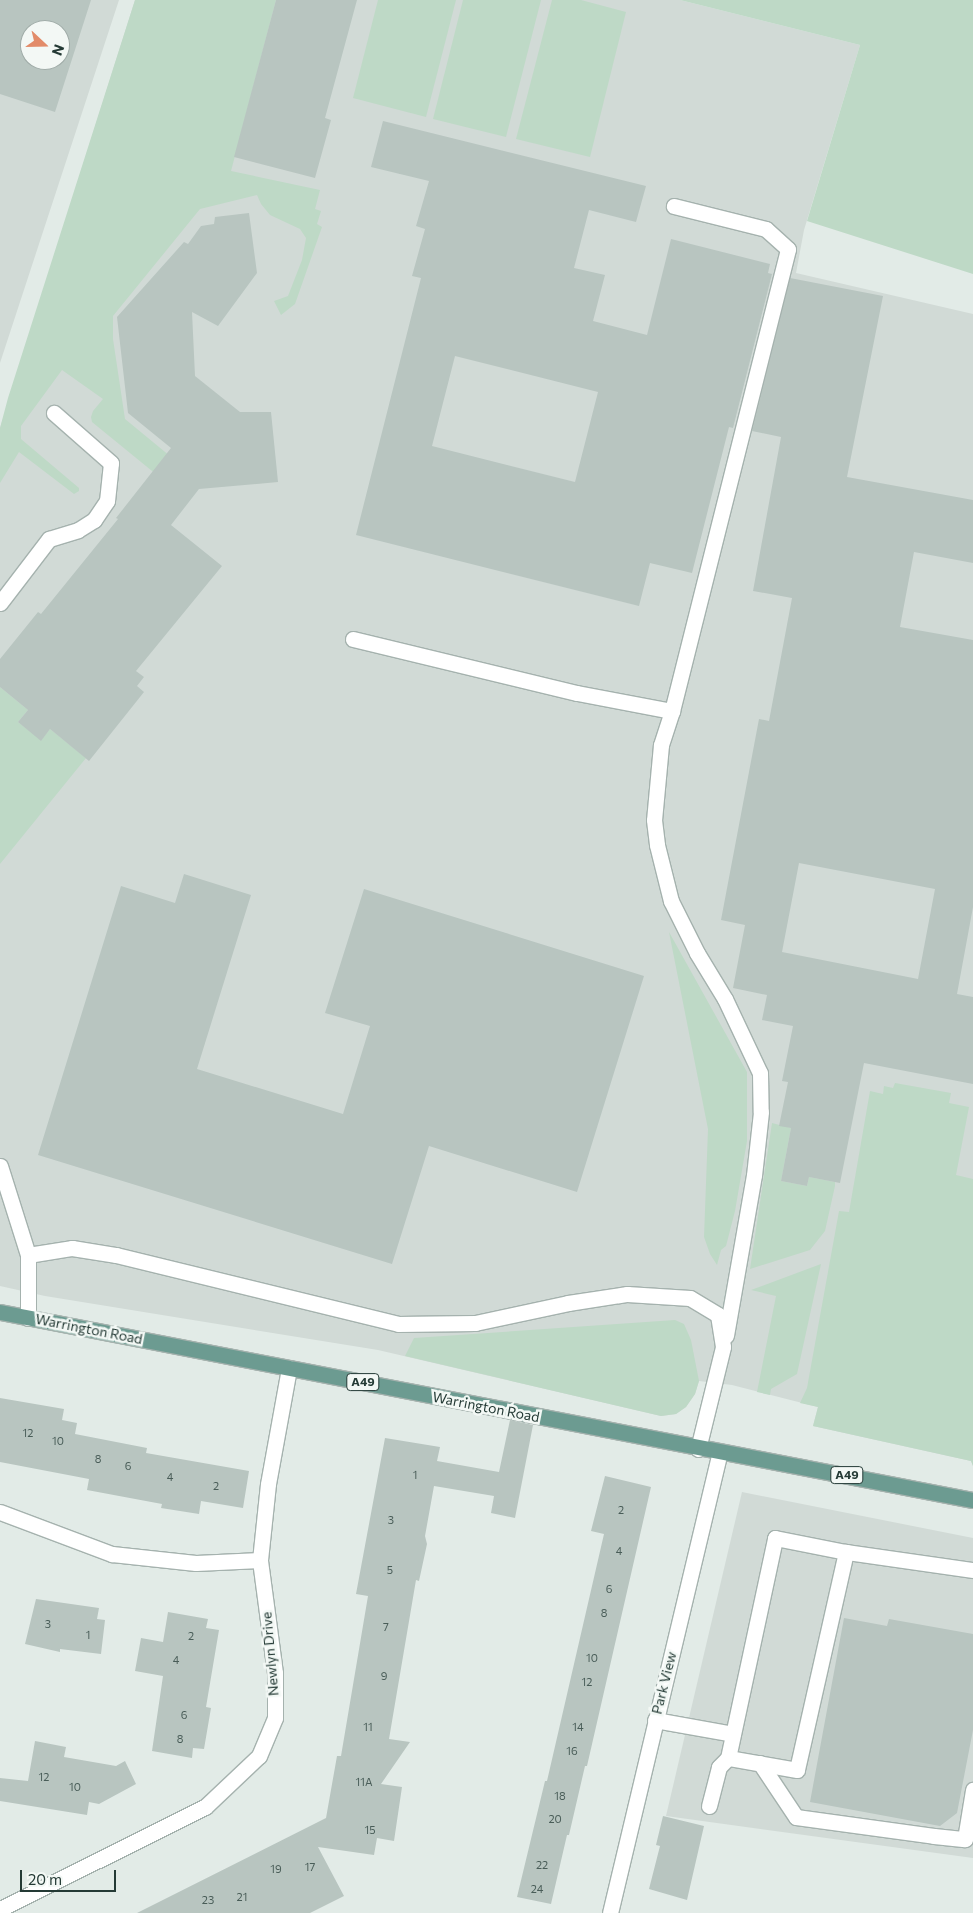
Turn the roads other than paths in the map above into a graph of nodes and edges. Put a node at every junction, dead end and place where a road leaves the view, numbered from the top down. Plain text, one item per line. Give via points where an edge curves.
1 (674, 206) dead end
2 (54, 413) dead end
3 (0, 603) edge
4 (353, 638) dead end
5 (672, 711) junction
6 (0, 1166) edge
7 (28, 1255) junction
8 (0, 1312) edge
9 (28, 1318) junction
10 (724, 1347) junction
11 (289, 1368) junction
12 (698, 1449) junction
13 (720, 1453) junction
14 (973, 1500) edge
15 (0, 1512) edge
16 (846, 1552) junction
17 (260, 1560) junction
18 (973, 1570) edge
19 (655, 1720) junction
20 (733, 1734) junction
21 (728, 1758) junction
22 (760, 1763) junction
23 (973, 1790) edge
24 (709, 1806) dead end
25 (22, 1907) edge
26 (0, 1909) edge
27 (610, 1913) edge

1 - 5 street via 766,229 788,248
2 - 3 street via 111,463 107,501 94,520 78,530 49,539
4 - 5 street via 577,693
5 - 10 street via 661,745 654,820 657,844 671,901 697,953 725,998 760,1073 761,1112 754,1175
6 - 7 street
7 - 9 street
7 - 10 street via 72,1248 116,1255 398,1324 475,1323 627,1294 690,1298 718,1315
8 - 9 main road, Warrington Road / A49
9 - 11 main road, Warrington Road / A49
10 - 12 street
11 - 12 main road, Warrington Road / A49
11 - 17 street, Newlyn Drive via 268,1484
12 - 13 main road, Warrington Road / A49
13 - 14 main road, Warrington Road / A49
13 - 19 street, Park View
15 - 17 street via 112,1554 196,1562
16 - 18 street
16 - 20 street via 775,1538
16 - 22 street via 797,1770
17 - 25 street, Newlyn Drive via 275,1673 275,1718 259,1756 205,1807
19 - 20 street
19 - 27 street, Park View
20 - 21 street
21 - 22 street
21 - 24 street via 719,1767
22 - 23 street via 796,1817 934,1836 965,1839
25 - 26 street, Newlyn Drive

